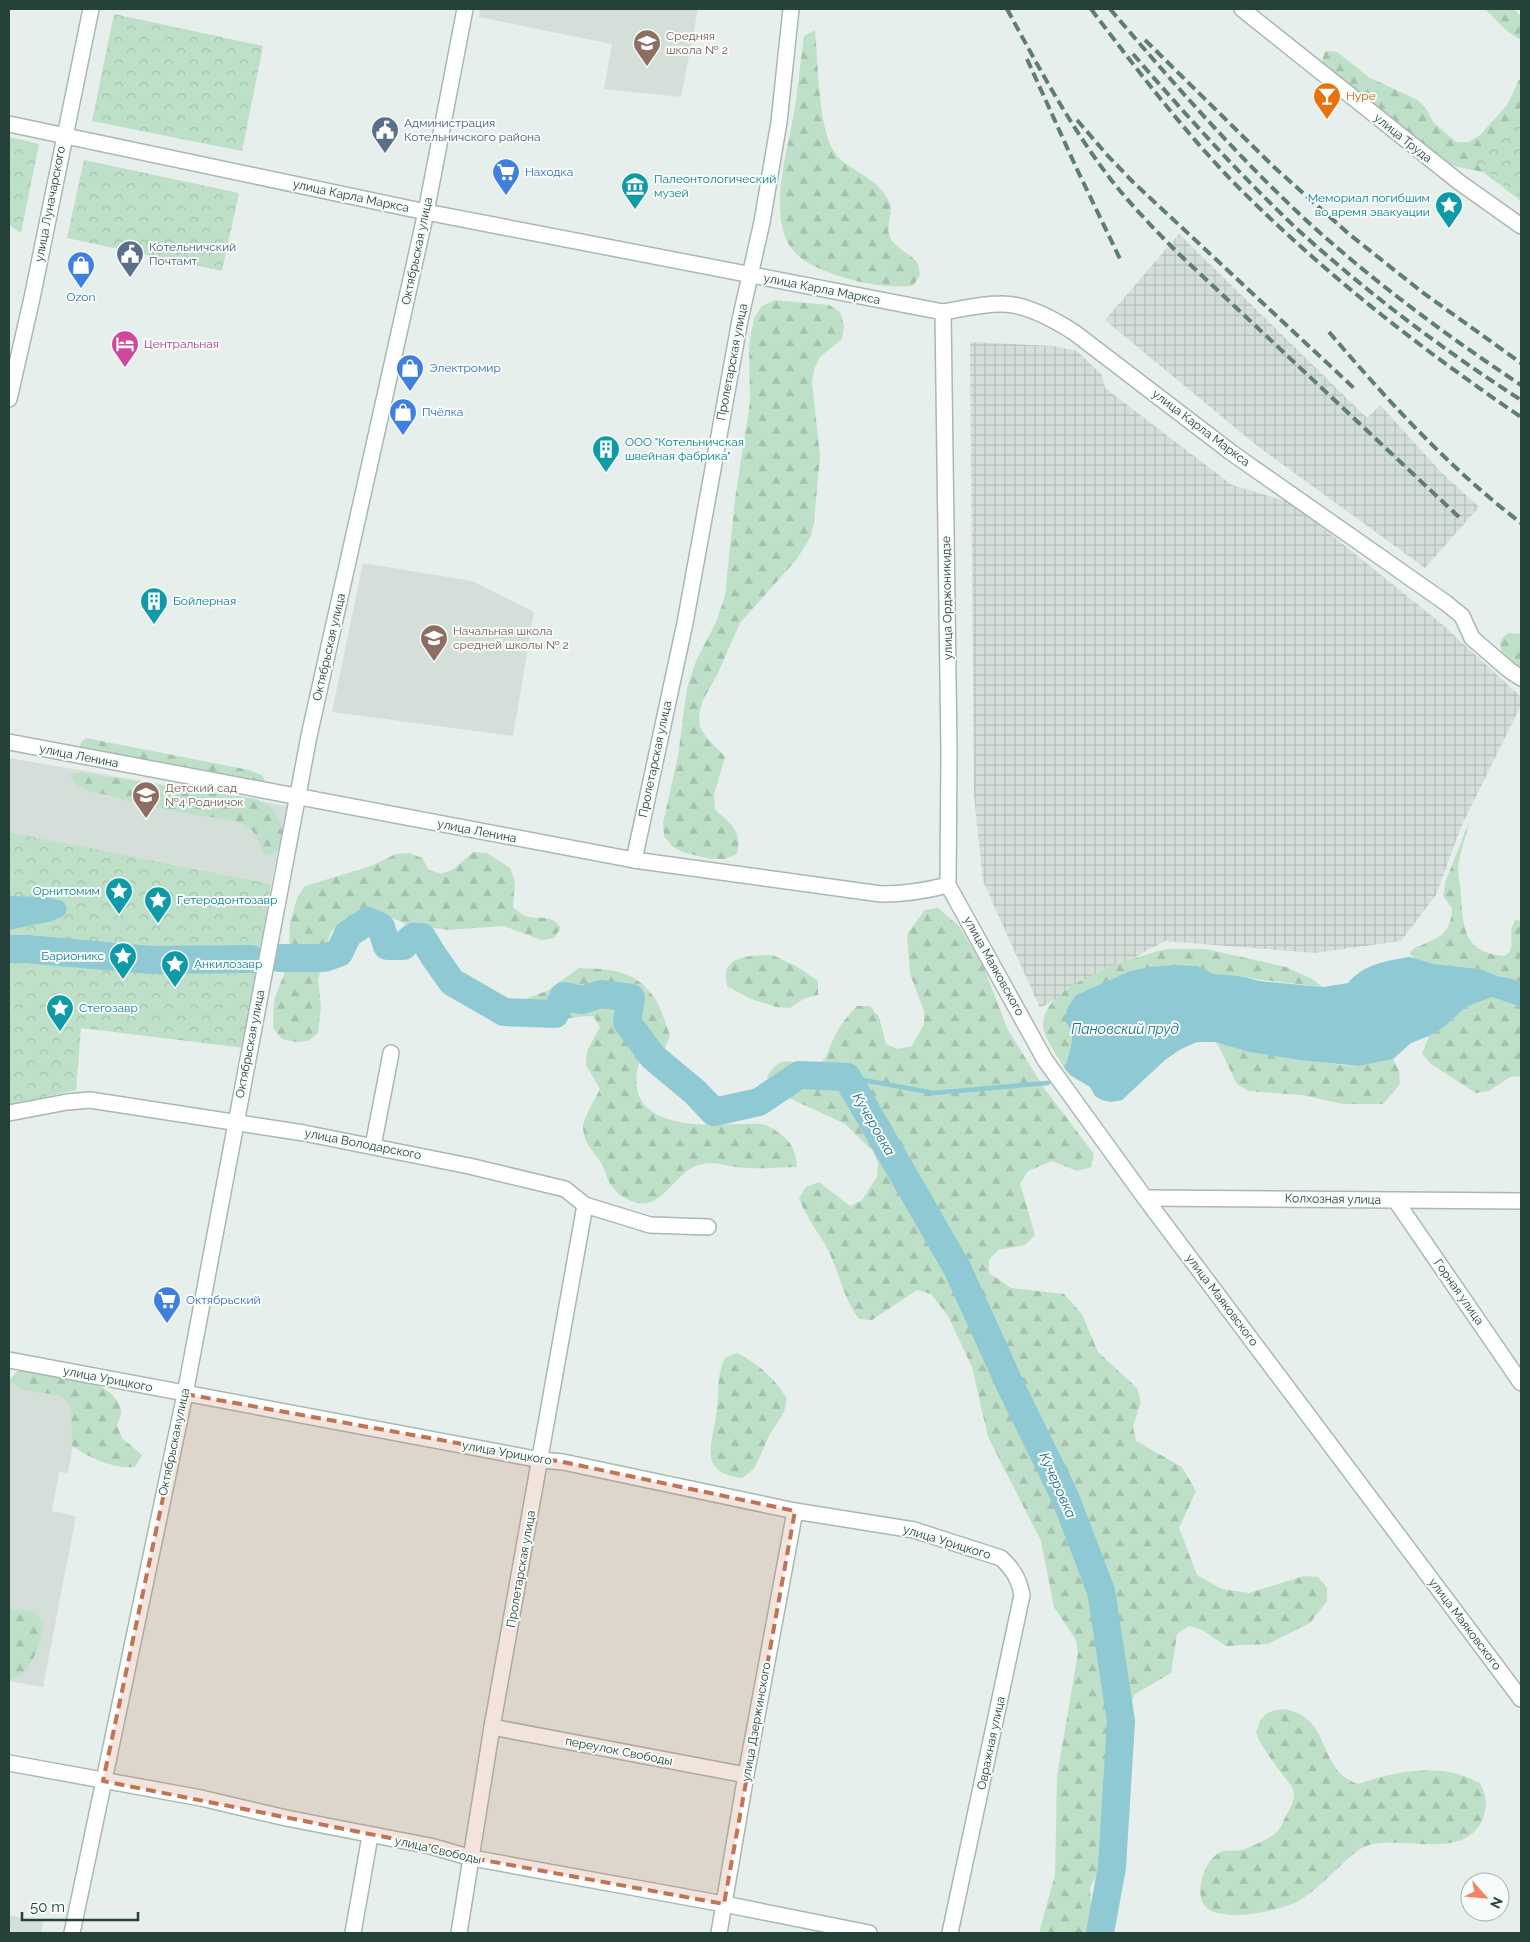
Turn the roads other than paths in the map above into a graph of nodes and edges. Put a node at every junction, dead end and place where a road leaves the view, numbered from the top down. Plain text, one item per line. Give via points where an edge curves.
1 (91, 9) edge
2 (465, 9) edge
3 (791, 9) edge
4 (1242, 9) edge
5 (9, 124) edge
6 (64, 136) junction
7 (426, 212) junction
8 (1521, 226) edge
9 (749, 275) junction
10 (943, 312) junction
11 (9, 393) edge
12 (1521, 678) edge
13 (9, 742) edge
14 (297, 796) junction
15 (634, 860) junction
16 (948, 885) junction
17 (391, 1053) dead end
18 (9, 1113) edge
19 (236, 1121) junction
20 (372, 1146) junction
21 (1145, 1198) junction
22 (1396, 1201) junction
23 (1521, 1202) edge
24 (585, 1205) junction
25 (708, 1227) dead end
26 (9, 1360) edge
27 (1521, 1382) edge
28 (185, 1394) junction
29 (541, 1460) junction
30 (795, 1511) junction
31 (1001, 1558) joint
32 (1521, 1699) edge
33 (492, 1727) junction
34 (9, 1763) edge
35 (746, 1775) junction
36 (103, 1781) junction
37 (370, 1836) junction
38 (472, 1858) junction
39 (724, 1904) junction
40 (72, 1933) edge
41 (353, 1933) edge
42 (458, 1933) edge
43 (719, 1933) edge
44 (869, 1933) edge
45 (950, 1933) edge

1 - 6 street, улица Луначарского
2 - 7 street, Октябрьская улица
3 - 9 street, Пролетарская улица via 770,176
4 - 8 street, улица Труда via 1459,182
5 - 6 street, улица Карла Маркса
6 - 7 street, улица Карла Маркса
6 - 11 street, улица Луначарского via 32,298
7 - 9 street, улица Карла Маркса
7 - 14 street, Октябрьская улица
9 - 10 street, улица Карла Маркса
9 - 15 street, Пролетарская улица via 685,623
10 - 12 street, улица Карла Маркса via 1002,304 1034,311 1075,333 1232,453 1446,603 1462,616 1472,638
10 - 16 street, улица Орджоникидзе
13 - 14 street, улица Ленина
14 - 15 street, улица Ленина
14 - 19 street, Октябрьская улица
15 - 16 street, улица Ленина via 881,894 905,894
16 - 21 street, улица Маяковского via 1045,1060
17 - 20 street
18 - 19 street, улица Володарского via 90,1100
19 - 20 street, улица Володарского
19 - 28 street, Октябрьская улица
20 - 24 street, улица Володарского via 565,1189
21 - 22 street, Колхозная улица
21 - 32 street, улица Маяковского
22 - 23 street, Колхозная улица
22 - 27 street, Горная улица
24 - 25 street, улица Володарского via 650,1224
24 - 29 street, Пролетарская улица
26 - 28 street, улица Урицкого
28 - 29 street, улица Урицкого
28 - 36 street, Октябрьская улица
29 - 30 street, улица Урицкого
29 - 33 street, Пролетарская улица
30 - 31 street, улица Урицкого via 914,1530
30 - 35 street, улица Дзержинского
31 - 45 street, Овражная улица via 1020,1582 1022,1595
33 - 35 street, переулок Свободы
33 - 38 street, Пролетарская улица
34 - 36 street, улица Свободы
35 - 39 street, улица Дзержинского
36 - 37 street, улица Свободы via 201,1798
36 - 40 street, Октябрьская улица
37 - 38 street, улица Свободы via 430,1846
37 - 41 street
38 - 39 street, улица Свободы
38 - 42 street, Пролетарская улица
39 - 43 street, улица Дзержинского
39 - 44 street, улица Свободы

